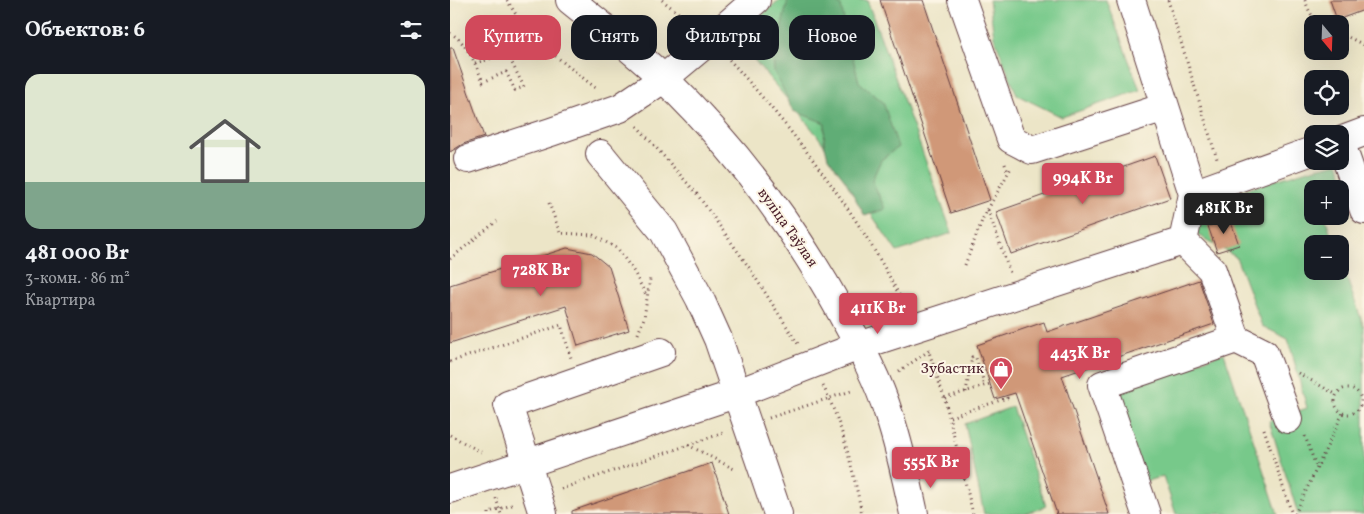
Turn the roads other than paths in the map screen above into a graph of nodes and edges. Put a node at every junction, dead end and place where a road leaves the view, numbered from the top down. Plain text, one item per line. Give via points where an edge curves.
1 (570, 0) edge
2 (756, 0) edge
3 (962, 0) edge
4 (1130, 0) edge
5 (663, 78) junction
6 (1165, 107) junction
7 (1364, 132) edge
8 (1349, 138) edge
9 (600, 154) dead end
10 (1304, 154) edge
11 (468, 159) dead end
12 (1349, 167) edge
13 (1193, 194) junction
14 (1364, 210) edge
15 (1183, 241) junction
16 (1236, 339) junction
17 (859, 346) junction
18 (662, 352) dead end
19 (738, 393) junction
20 (1296, 424) road end
21 (527, 463) junction
22 (450, 489) edge
23 (540, 505) edge
24 (778, 514) edge
25 (914, 514) edge
26 (1146, 514) edge

1 - 5 street, вуліца Таўлая
2 - 5 street
3 - 6 street via 1011,139 1032,150
4 - 6 street
5 - 11 street via 620,108
5 - 17 street, вуліца Таўлая via 716,134 787,226 825,284
6 - 13 street
7 - 8 street
9 - 19 street via 664,232 700,299
10 - 13 street
12 - 14 street
13 - 15 street
15 - 16 street via 1212,270
15 - 17 street
16 - 20 street via 1264,353
16 - 26 street via 1102,385
17 - 19 street
17 - 25 street, вуліца Таўлая via 889,414
18 - 21 street via 508,405
19 - 21 street
19 - 24 street
21 - 22 street
21 - 23 street

